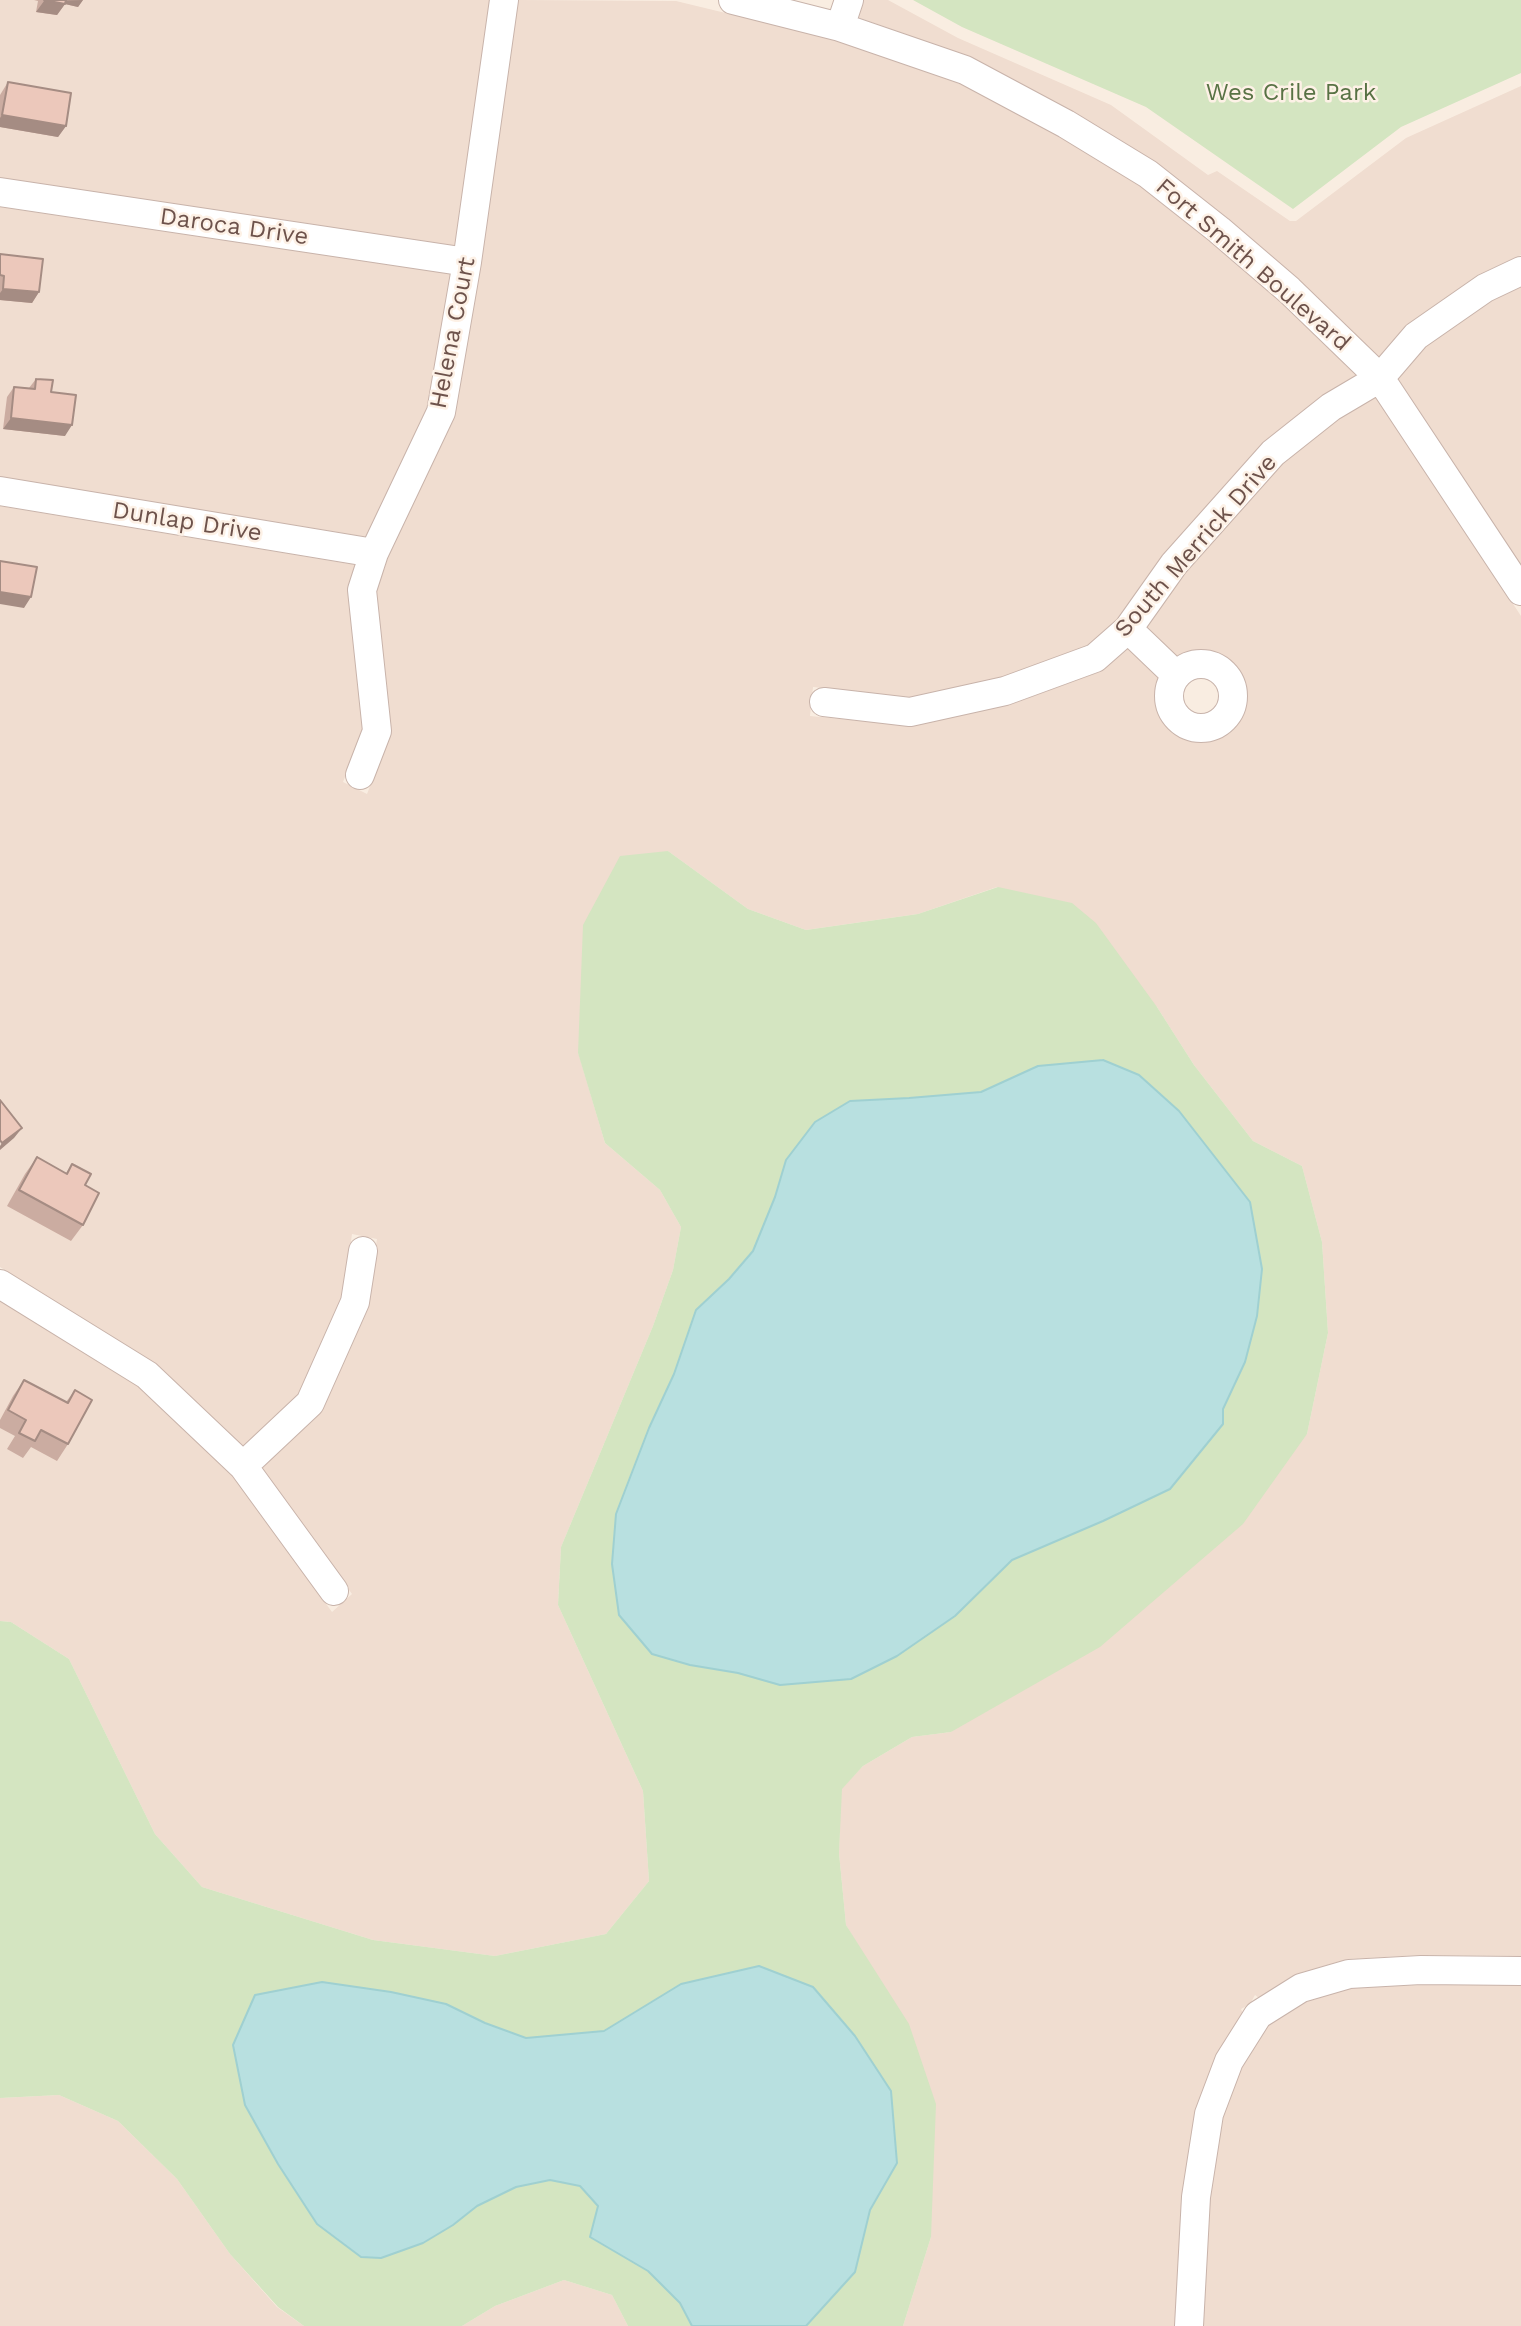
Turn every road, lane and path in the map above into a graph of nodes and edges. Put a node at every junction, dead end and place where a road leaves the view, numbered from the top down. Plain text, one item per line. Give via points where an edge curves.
1 (504, 0) edge
2 (733, 0) edge
3 (849, 0) edge
4 (840, 27) junction
5 (0, 192) edge
6 (467, 262) junction
7 (1521, 271) edge
8 (1380, 378) junction
9 (0, 491) edge
10 (374, 553) junction
11 (1521, 591) edge
12 (1128, 629) junction
13 (1176, 675) dead end
14 (824, 702) dead end
15 (360, 775) dead end
16 (363, 1251) dead end
17 (0, 1284) edge
18 (243, 1466) junction
19 (334, 1591) dead end
20 (1521, 1971) edge
21 (1189, 2326) edge

1 - 6 street, Helena Court
2 - 4 street, Fort Smith Boulevard
3 - 4 street
4 - 8 street, Fort Smith Boulevard via 965,70 1148,174 1289,290
5 - 6 street, Daroca Drive
6 - 10 street, Helena Court via 440,412
7 - 8 street, South Merrick Drive via 1485,288 1416,336
8 - 11 street, Fort Smith Boulevard
8 - 12 street, South Merrick Drive via 1331,407 1273,453 1174,564
9 - 10 street, Dunlap Drive
10 - 15 street, Helena Court via 362,590 377,731
12 - 13 street
12 - 14 street, South Merrick Drive via 1095,658 1005,691 911,712
16 - 18 street via 355,1302 310,1403
17 - 18 street via 147,1375
18 - 19 street
20 - 21 street via 1349,1974 1301,1988 1258,2015 1229,2061 1209,2114 1196,2197

